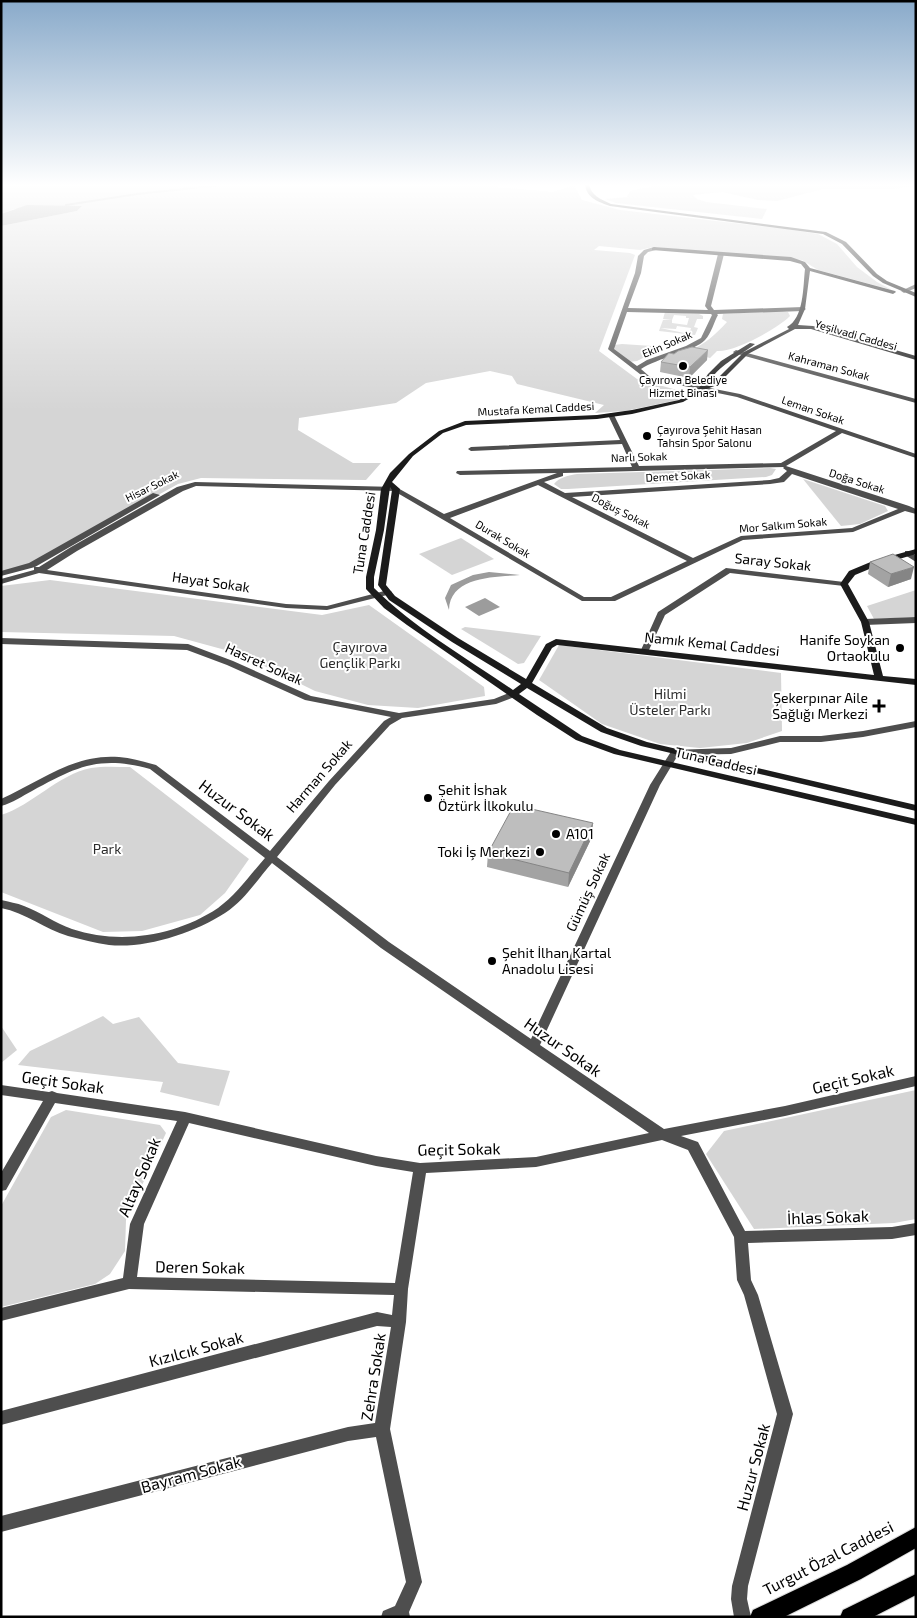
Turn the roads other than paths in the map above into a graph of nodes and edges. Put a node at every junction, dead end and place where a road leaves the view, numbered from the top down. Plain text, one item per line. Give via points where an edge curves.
1 (641, 260) edge
2 (720, 260) edge
3 (793, 260) edge
4 (861, 260) edge
5 (808, 269) junction
6 (916, 286) edge
7 (904, 291) junction
8 (916, 296) edge
9 (803, 309) junction
10 (625, 310) junction
11 (712, 312) junction
12 (796, 326) junction
13 (736, 352) junction
14 (746, 354) junction
15 (916, 358) edge
16 (916, 363) edge
17 (637, 369) junction
18 (702, 389) junction
19 (916, 400) edge
20 (611, 415) junction
21 (840, 431) junction
22 (624, 442) junction
23 (471, 449) dead end
24 (916, 456) edge
25 (783, 465) junction
26 (637, 469) junction
27 (568, 470) junction
28 (791, 471) junction
29 (460, 473) dead end
30 (538, 482) junction
31 (387, 486) junction
32 (396, 489) junction
33 (563, 494) junction
34 (906, 508) junction
35 (916, 512) edge
36 (444, 517) junction
37 (912, 552) edge
38 (693, 560) junction
39 (916, 560) edge
40 (36, 568) junction
41 (1, 574) edge
42 (1, 582) edge
43 (844, 584) junction
44 (388, 592) junction
45 (376, 595) junction
46 (612, 599) joint
47 (916, 620) edge
48 (865, 622) junction
49 (1, 641) edge
50 (645, 650) junction
51 (879, 677) junction
52 (916, 682) edge
53 (528, 683) junction
54 (514, 694) junction
55 (399, 716) junction
56 (916, 724) edge
57 (675, 752) junction
58 (668, 764) junction
59 (1, 803) edge
60 (916, 808) edge
61 (916, 822) edge
62 (270, 857) junction
63 (1, 904) edge
64 (533, 1048) junction
65 (916, 1081) edge
66 (1, 1090) edge
67 (52, 1096) junction
68 (185, 1117) junction
69 (662, 1134) junction
70 (420, 1168) junction
71 (6, 1170) edge
72 (1, 1186) edge
73 (916, 1229) edge
74 (741, 1237) junction
75 (129, 1283) junction
76 (401, 1289) junction
77 (1, 1315) edge
78 (400, 1322) junction
79 (1, 1418) edge
80 (382, 1429) junction
81 (1, 1524) edge
82 (916, 1538) edge
83 (916, 1584) edge
84 (397, 1615) edge
85 (743, 1617) edge
86 (760, 1617) edge
87 (850, 1617) edge

1 - 10 street
2 - 11 street, Ekin Sokak via 708,306
3 - 5 street via 803,262
4 - 7 street via 874,275
5 - 8 street
5 - 9 street
6 - 7 street
7 - 8 street
9 - 11 street
9 - 12 street
10 - 11 street
10 - 17 street, Leman Sokak via 611,349
11 - 17 street, Ekin Sokak via 715,315 704,338
12 - 13 street, Mustafa Kemal Caddesi via 782,328
12 - 14 street, Mustafa Kemal Caddesi
12 - 15 street, Yeşilvadi Caddesi via 811,327
12 - 16 street, Yeşilvadi Caddesi
13 - 14 street, Kahraman Sokak
13 - 18 street, Mustafa Kemal Caddesi via 704,382
14 - 18 street, Mustafa Kemal Caddesi via 715,384
14 - 19 street, Kahraman Sokak
17 - 18 street, Leman Sokak via 647,377
18 - 20 street, Mustafa Kemal Caddesi via 681,401
18 - 21 street, Leman Sokak via 738,395
20 - 22 street
20 - 31 street, Mustafa Kemal Caddesi via 465,423 441,432 411,455
21 - 24 street, Leman Sokak
21 - 25 street, Narlı Sokak
22 - 23 street
22 - 26 street
25 - 26 street, Narlı Sokak
25 - 28 street, Doğa Sokak
26 - 27 street, Narlı Sokak
27 - 29 street, Narlı Sokak
27 - 30 street
28 - 33 street, Demet Sokak via 781,480 770,482
28 - 34 street, Doğa Sokak
30 - 33 street, Doğuş Sokak
30 - 36 street
31 - 32 street, Durak Sokak
31 - 40 street, Hisar Sokak via 195,484 180,489
31 - 45 street, Tuna Caddesi via 370,577 370,589
32 - 36 street, Durak Sokak
32 - 44 street, Tuna Caddesi via 382,585
33 - 38 street, Doğuş Sokak
34 - 35 street, Doğa Sokak
34 - 38 street, Mor Salkım Sokak via 853,530 741,538
36 - 46 street, Durak Sokak via 582,599
37 - 39 street
37 - 43 street via 852,573
38 - 46 street, Mor Salkım Sokak
40 - 41 street, Hisar Sokak
40 - 42 street, Hisar Sokak
40 - 45 street, Hayat Sokak via 286,606 327,608
43 - 48 street
43 - 50 street, Saray Sokak via 729,570 661,614
44 - 45 street, Hayat Sokak
44 - 53 street, Tuna Caddesi via 392,598 455,640
45 - 54 street, Tuna Caddesi via 410,623
47 - 48 street
48 - 51 street
49 - 55 street, Hasret Sokak via 188,647 308,698
50 - 51 street, Namık Kemal Caddesi
50 - 53 street, Namık Kemal Caddesi via 556,642 549,646
51 - 52 street, Namık Kemal Caddesi
53 - 54 street
53 - 57 street, Tuna Caddesi via 604,730
54 - 55 street, Hasret Sokak via 496,701
54 - 58 street, Tuna Caddesi via 579,738 617,752
55 - 62 street, Harman Sokak via 387,723 332,783
56 - 57 street via 821,739 780,739 731,751
57 - 58 street, Gümüş Sokak
57 - 60 street, Tuna Caddesi
58 - 61 street, Tuna Caddesi
58 - 64 street, Gümüş Sokak via 606,887
59 - 62 street, Huzur Sokak via 74,765 105,759 129,760 152,767
62 - 63 street, Harman Sokak via 243,891 222,910 191,927 146,940 110,941 69,932 19,908
62 - 64 street, Huzur Sokak via 385,945
64 - 69 street, Huzur Sokak
65 - 69 street, Geçit Sokak via 785,1112
66 - 67 street, Geçit Sokak
67 - 68 street, Geçit Sokak
67 - 71 street
68 - 70 street, Geçit Sokak
68 - 75 street, Altay Sokak via 137,1224
69 - 70 street, Geçit Sokak via 536,1162
69 - 74 street, Huzur Sokak via 693,1146
70 - 76 street, Zehra Sokak
71 - 72 street
73 - 74 street, İhlas Sokak via 892,1233
74 - 85 street, Huzur Sokak via 744,1280 751,1294 785,1414 740,1586
75 - 76 street, Deren Sokak
75 - 77 street, Deren Sokak
76 - 78 street, Zehra Sokak
78 - 79 street, Kızılcık Sokak via 377,1319
78 - 80 street, Zehra Sokak
80 - 81 street, Bayram Sokak via 338,1436
80 - 84 street, Zehra Sokak via 414,1582
82 - 86 main road, Turgut Özal Caddesi
83 - 87 main road

